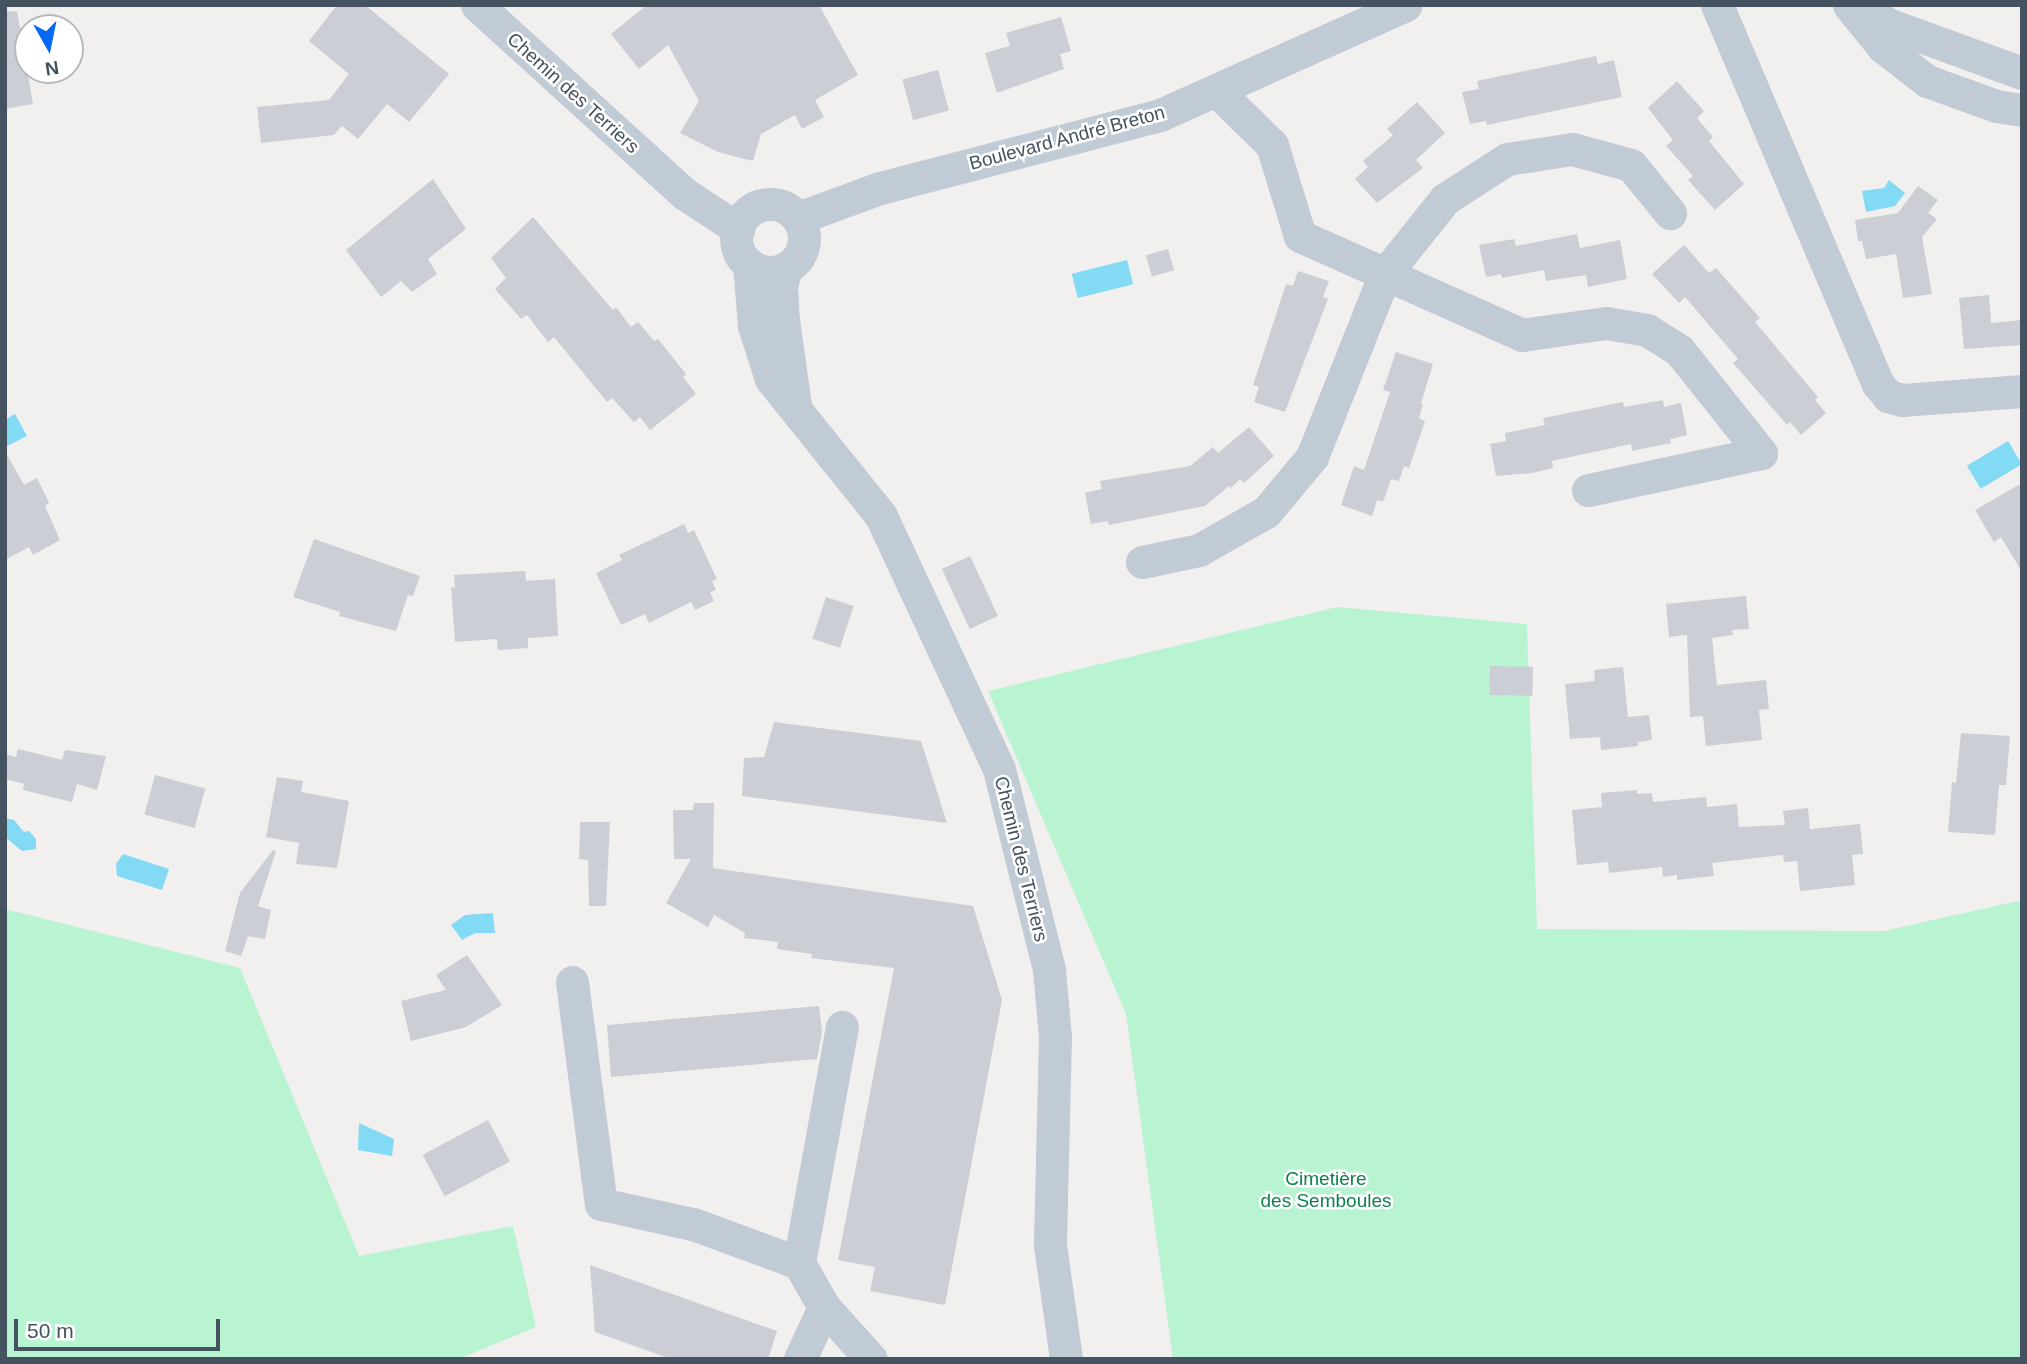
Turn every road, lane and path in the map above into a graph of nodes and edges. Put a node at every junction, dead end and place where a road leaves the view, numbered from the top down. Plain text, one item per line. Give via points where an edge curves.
1 (477, 5) edge
2 (1406, 5) edge
3 (1849, 5) edge
4 (1856, 5) edge
5 (1718, 6) edge
6 (2017, 84) edge
7 (1217, 91) junction
8 (1670, 213) dead end
9 (746, 218) junction
10 (798, 218) junction
11 (749, 264) junction
12 (786, 268) junction
13 (1385, 274) junction
14 (2022, 391) edge
15 (796, 414) junction
16 (1588, 490) dead end
17 (1142, 562) dead end
18 (572, 982) dead end
19 (842, 1027) dead end
20 (799, 1263) junction
21 (824, 1307) junction
22 (800, 1359) edge
23 (871, 1359) edge
24 (1066, 1359) edge

1 - 9 street, Chemin des Terriers via 685,194
2 - 7 street, Boulevard André Breton
3 - 6 street via 1883,47 1927,81
4 - 6 street
5 - 14 street via 1878,384 1888,396 1902,400
7 - 10 street, Boulevard André Breton via 1160,115 880,188
7 - 13 street via 1272,145 1300,236
8 - 13 street via 1631,165 1572,149 1507,159 1445,199
9 - 10 street via 764,204 783,206
9 - 11 street via 738,248
10 - 12 street via 803,246
11 - 12 street via 773,271
11 - 15 street, Chemin des Terriers via 754,326 771,379
12 - 15 street via 781,286 783,320
13 - 16 street via 1522,335 1606,323 1647,330 1679,351 1761,453
13 - 17 street via 1312,457 1266,512 1199,550
15 - 24 street, Chemin des Terriers via 881,516 999,769 1049,970 1055,1037 1050,1245
18 - 20 street via 601,1204 693,1224
19 - 20 street
20 - 21 street
21 - 22 street
21 - 23 street

